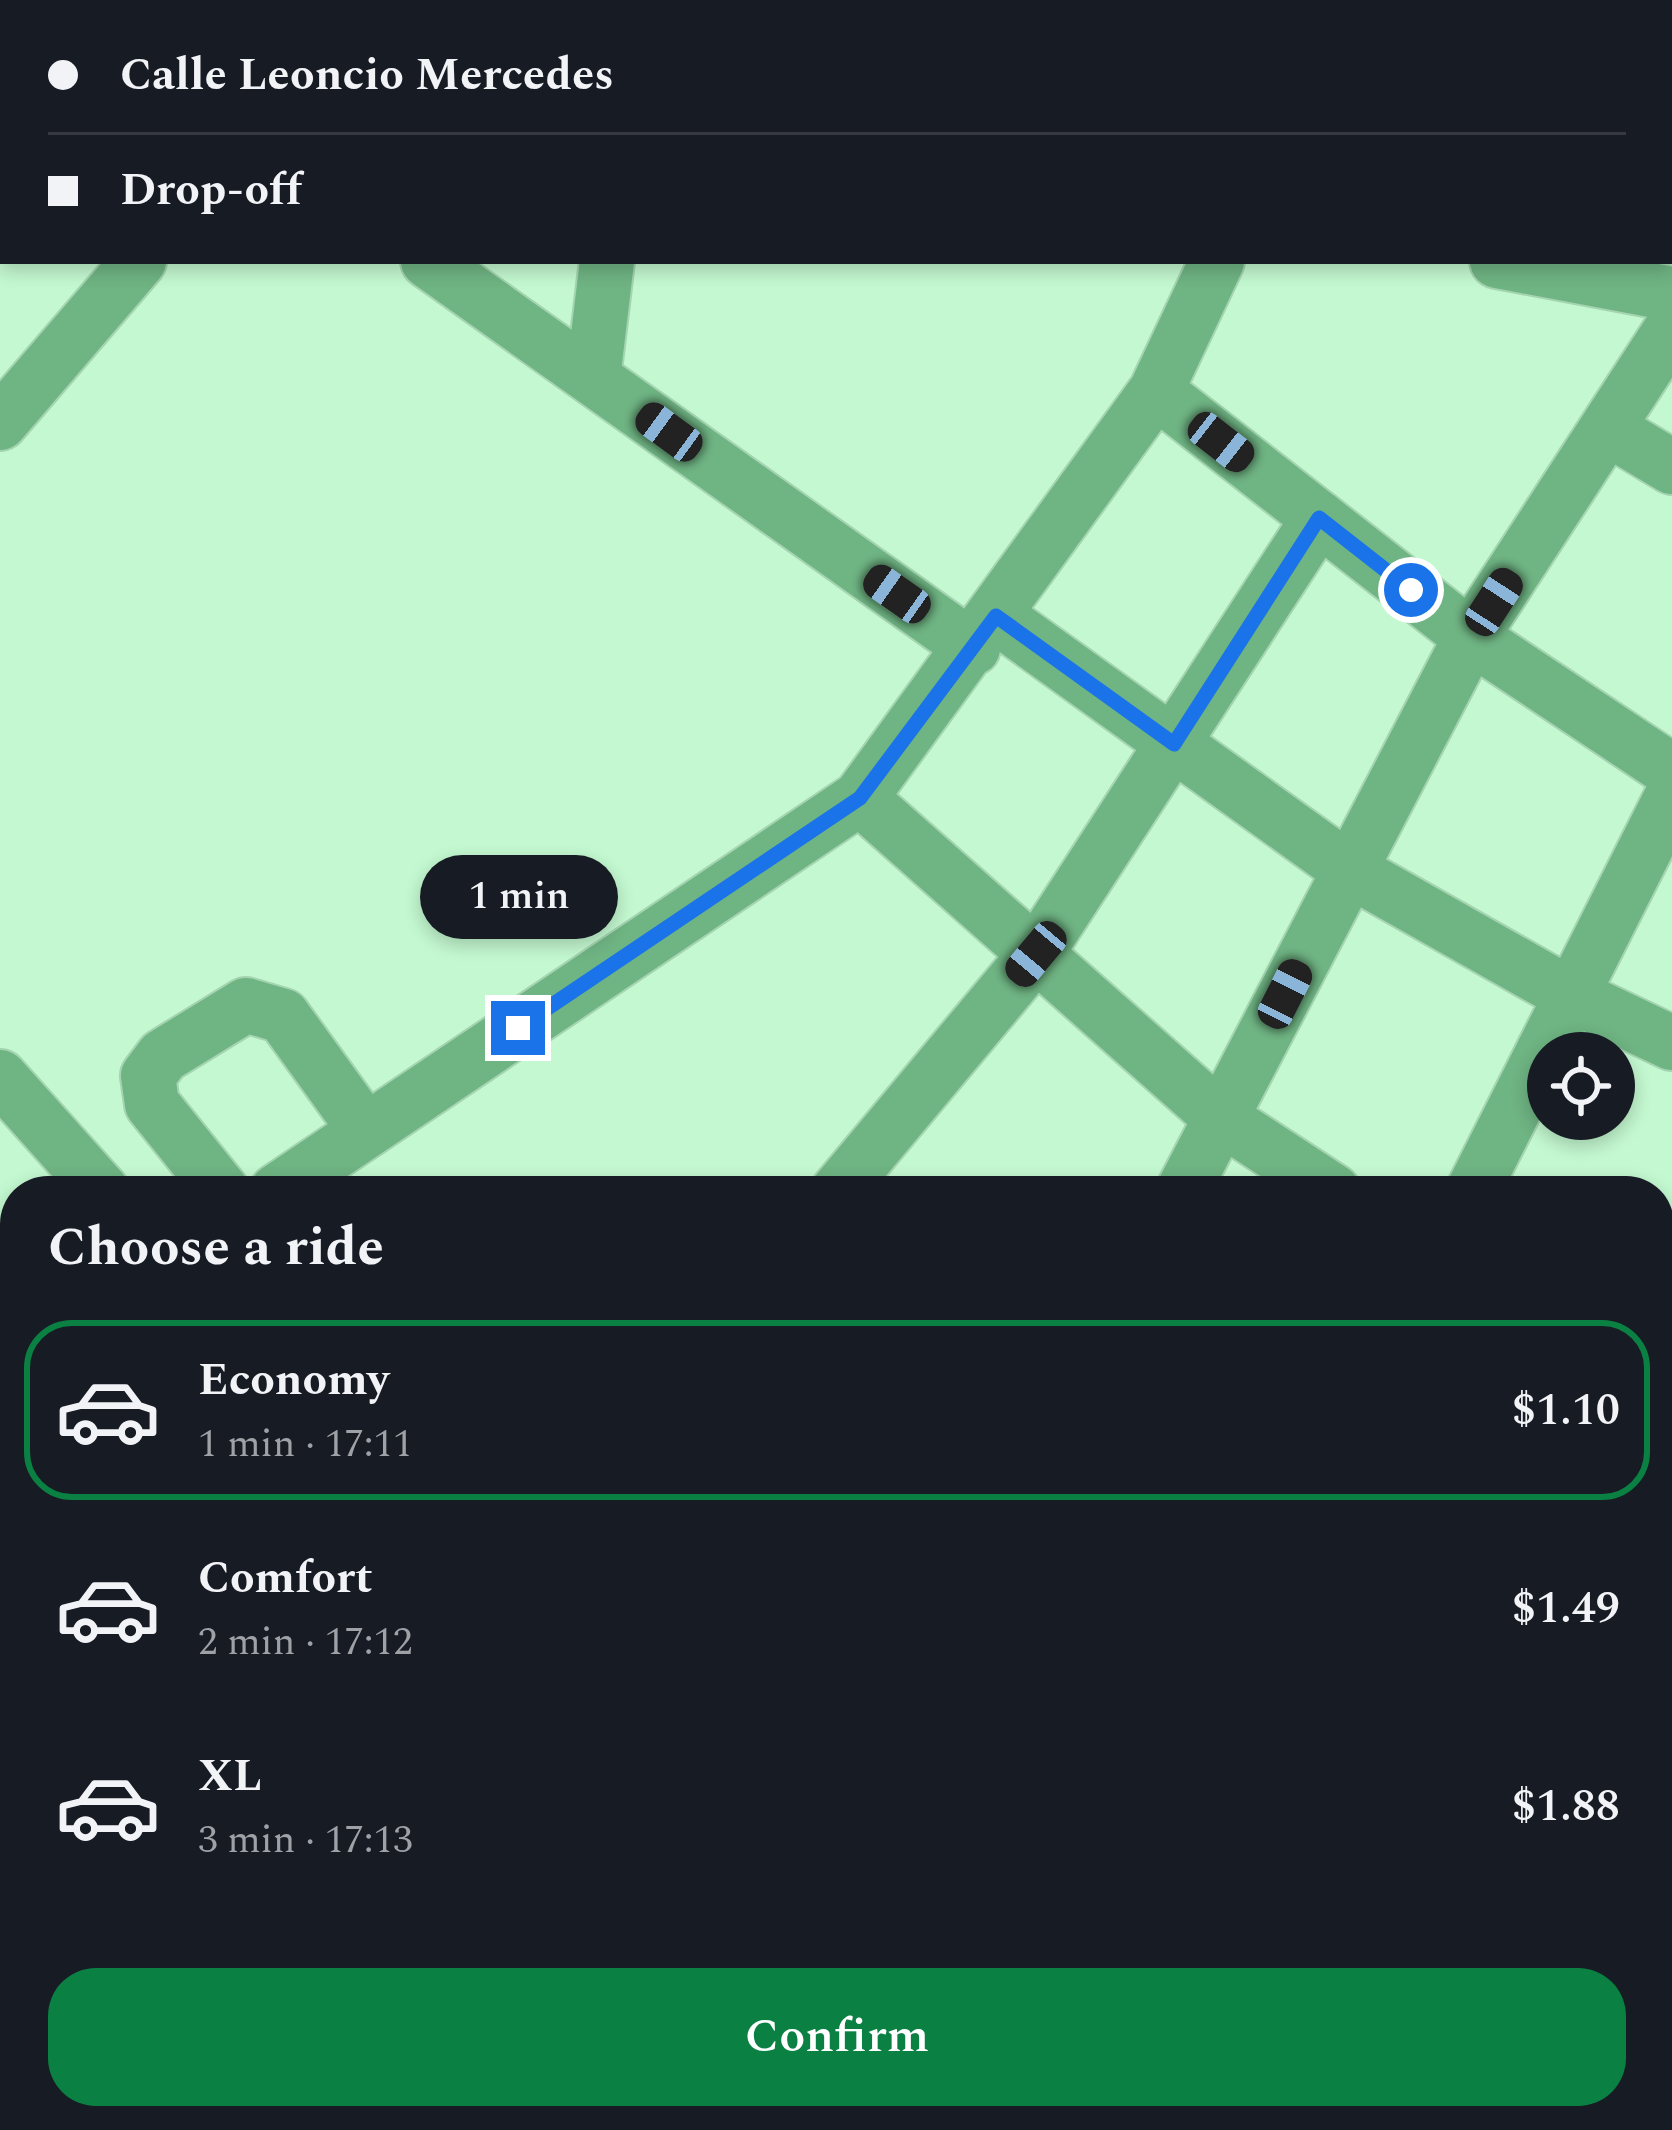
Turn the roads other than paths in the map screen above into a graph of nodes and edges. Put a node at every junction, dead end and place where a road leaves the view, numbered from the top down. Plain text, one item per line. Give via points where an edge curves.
1 (136, 264) edge
2 (432, 264) edge
3 (607, 264) edge
4 (1513, 264) edge
5 (1195, 270) edge
6 (1672, 294) edge
7 (1672, 328) edge
8 (593, 378) junction
9 (1156, 391) junction
10 (2, 418) edge
11 (1607, 428) junction
12 (1672, 467) edge
13 (1319, 518) junction
14 (984, 632) junction
15 (1471, 637) junction
16 (1174, 744) junction
17 (1672, 771) edge
18 (1672, 796) edge
19 (860, 798) junction
20 (1348, 869) junction
21 (1036, 954) junction
22 (1569, 994) junction
23 (1672, 1043) edge
24 (0, 1077) edge
25 (1221, 1118) junction
26 (366, 1130) junction
27 (89, 1176) edge
28 (210, 1176) edge
29 (299, 1176) edge
30 (851, 1176) edge
31 (1191, 1176) edge
32 (1310, 1176) edge
33 (1480, 1176) edge

1 - 10 street
2 - 8 street
3 - 8 street
4 - 6 street
5 - 9 street
7 - 11 street
8 - 14 street
9 - 13 street
9 - 14 street
11 - 12 street
11 - 15 street
13 - 15 street
13 - 16 street
14 - 16 street
14 - 19 street
15 - 17 street
15 - 20 street
16 - 20 street
16 - 21 street
18 - 22 street
19 - 21 street
19 - 26 street
20 - 22 street
20 - 25 street
21 - 25 street
21 - 30 street
22 - 23 street
22 - 33 street
24 - 27 street
25 - 31 street
25 - 32 street
26 - 28 street via 283,1016 246,1005 163,1056 148,1076 152,1104
26 - 29 street

